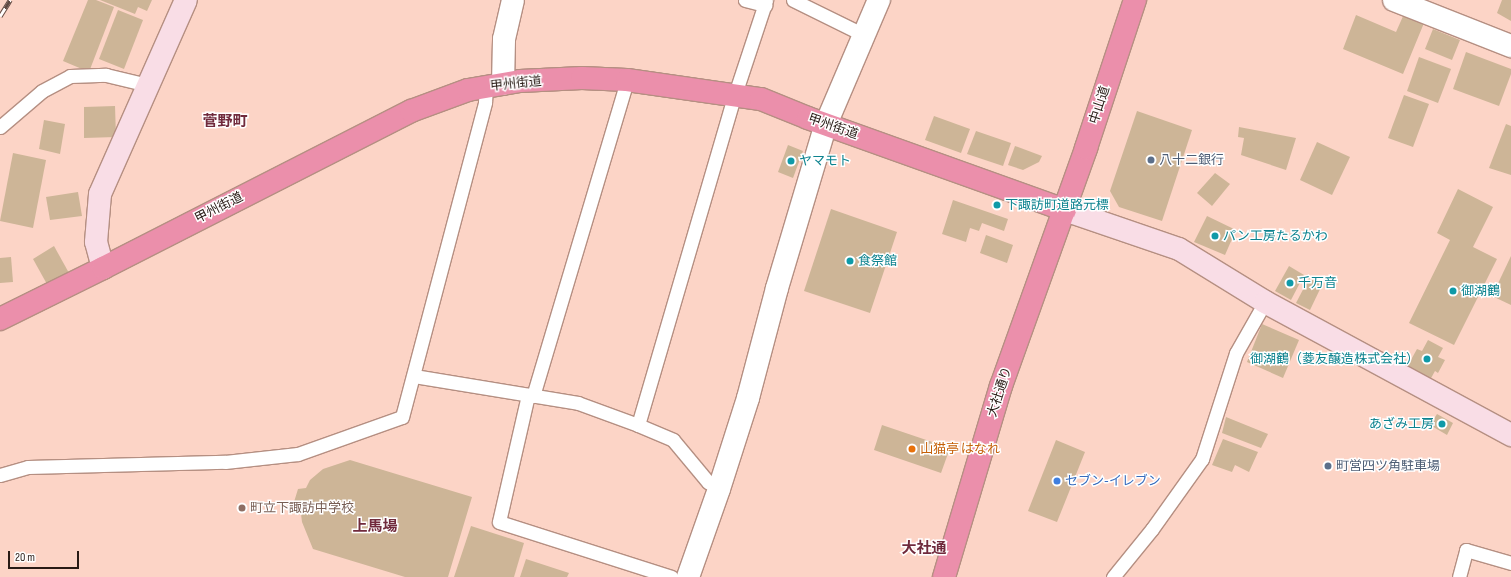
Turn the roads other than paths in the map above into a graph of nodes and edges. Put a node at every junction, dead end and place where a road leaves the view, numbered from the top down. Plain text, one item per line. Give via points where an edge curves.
1 (186, 0) edge
2 (513, 0) edge
3 (746, 0) edge
4 (793, 0) edge
5 (879, 0) edge
6 (1135, 0) edge
7 (1394, 0) edge
8 (766, 3) edge
9 (864, 34) junction
10 (1511, 46) edge
11 (627, 80) junction
12 (148, 85) junction
13 (494, 85) junction
14 (735, 94) junction
15 (826, 124) junction
16 (0, 127) edge
17 (1064, 210) junction
18 (103, 268) junction
19 (1265, 302) junction
20 (0, 319) edge
21 (414, 376) junction
22 (531, 395) junction
23 (638, 424) junction
24 (1511, 435) edge
25 (0, 475) edge
26 (719, 489) junction
27 (1511, 563) edge
28 (671, 577) edge
29 (688, 577) edge
30 (944, 577) edge
31 (1113, 577) edge
32 (1459, 577) edge

1 - 12 street
2 - 13 street
3 - 8 lane
4 - 9 lane
5 - 9 street
6 - 17 highway, 中山道
7 - 10 street
8 - 14 lane
9 - 15 street
11 - 13 highway, 甲州街道 via 582,78
11 - 14 highway, 甲州街道
11 - 22 lane
12 - 16 lane via 106,75 70,76 42,91
12 - 18 street via 100,194 96,242
13 - 18 highway, 甲州街道 via 468,90 411,110
13 - 21 lane via 485,102
14 - 15 highway, 甲州街道 via 762,99
14 - 23 lane
15 - 17 highway, 甲州街道
15 - 26 street via 777,288 748,398
17 - 19 street via 1179,249
17 - 30 highway, 大社通り via 1001,386
18 - 20 highway, 甲州街道
19 - 24 street
19 - 31 lane via 1236,353 1202,459 1152,529
21 - 22 lane
21 - 25 lane via 402,417 298,454 225,462 28,467
22 - 23 lane via 578,403
22 - 28 lane via 499,522
23 - 26 lane via 673,440 708,482
26 - 29 street
27 - 32 lane via 1466,550

